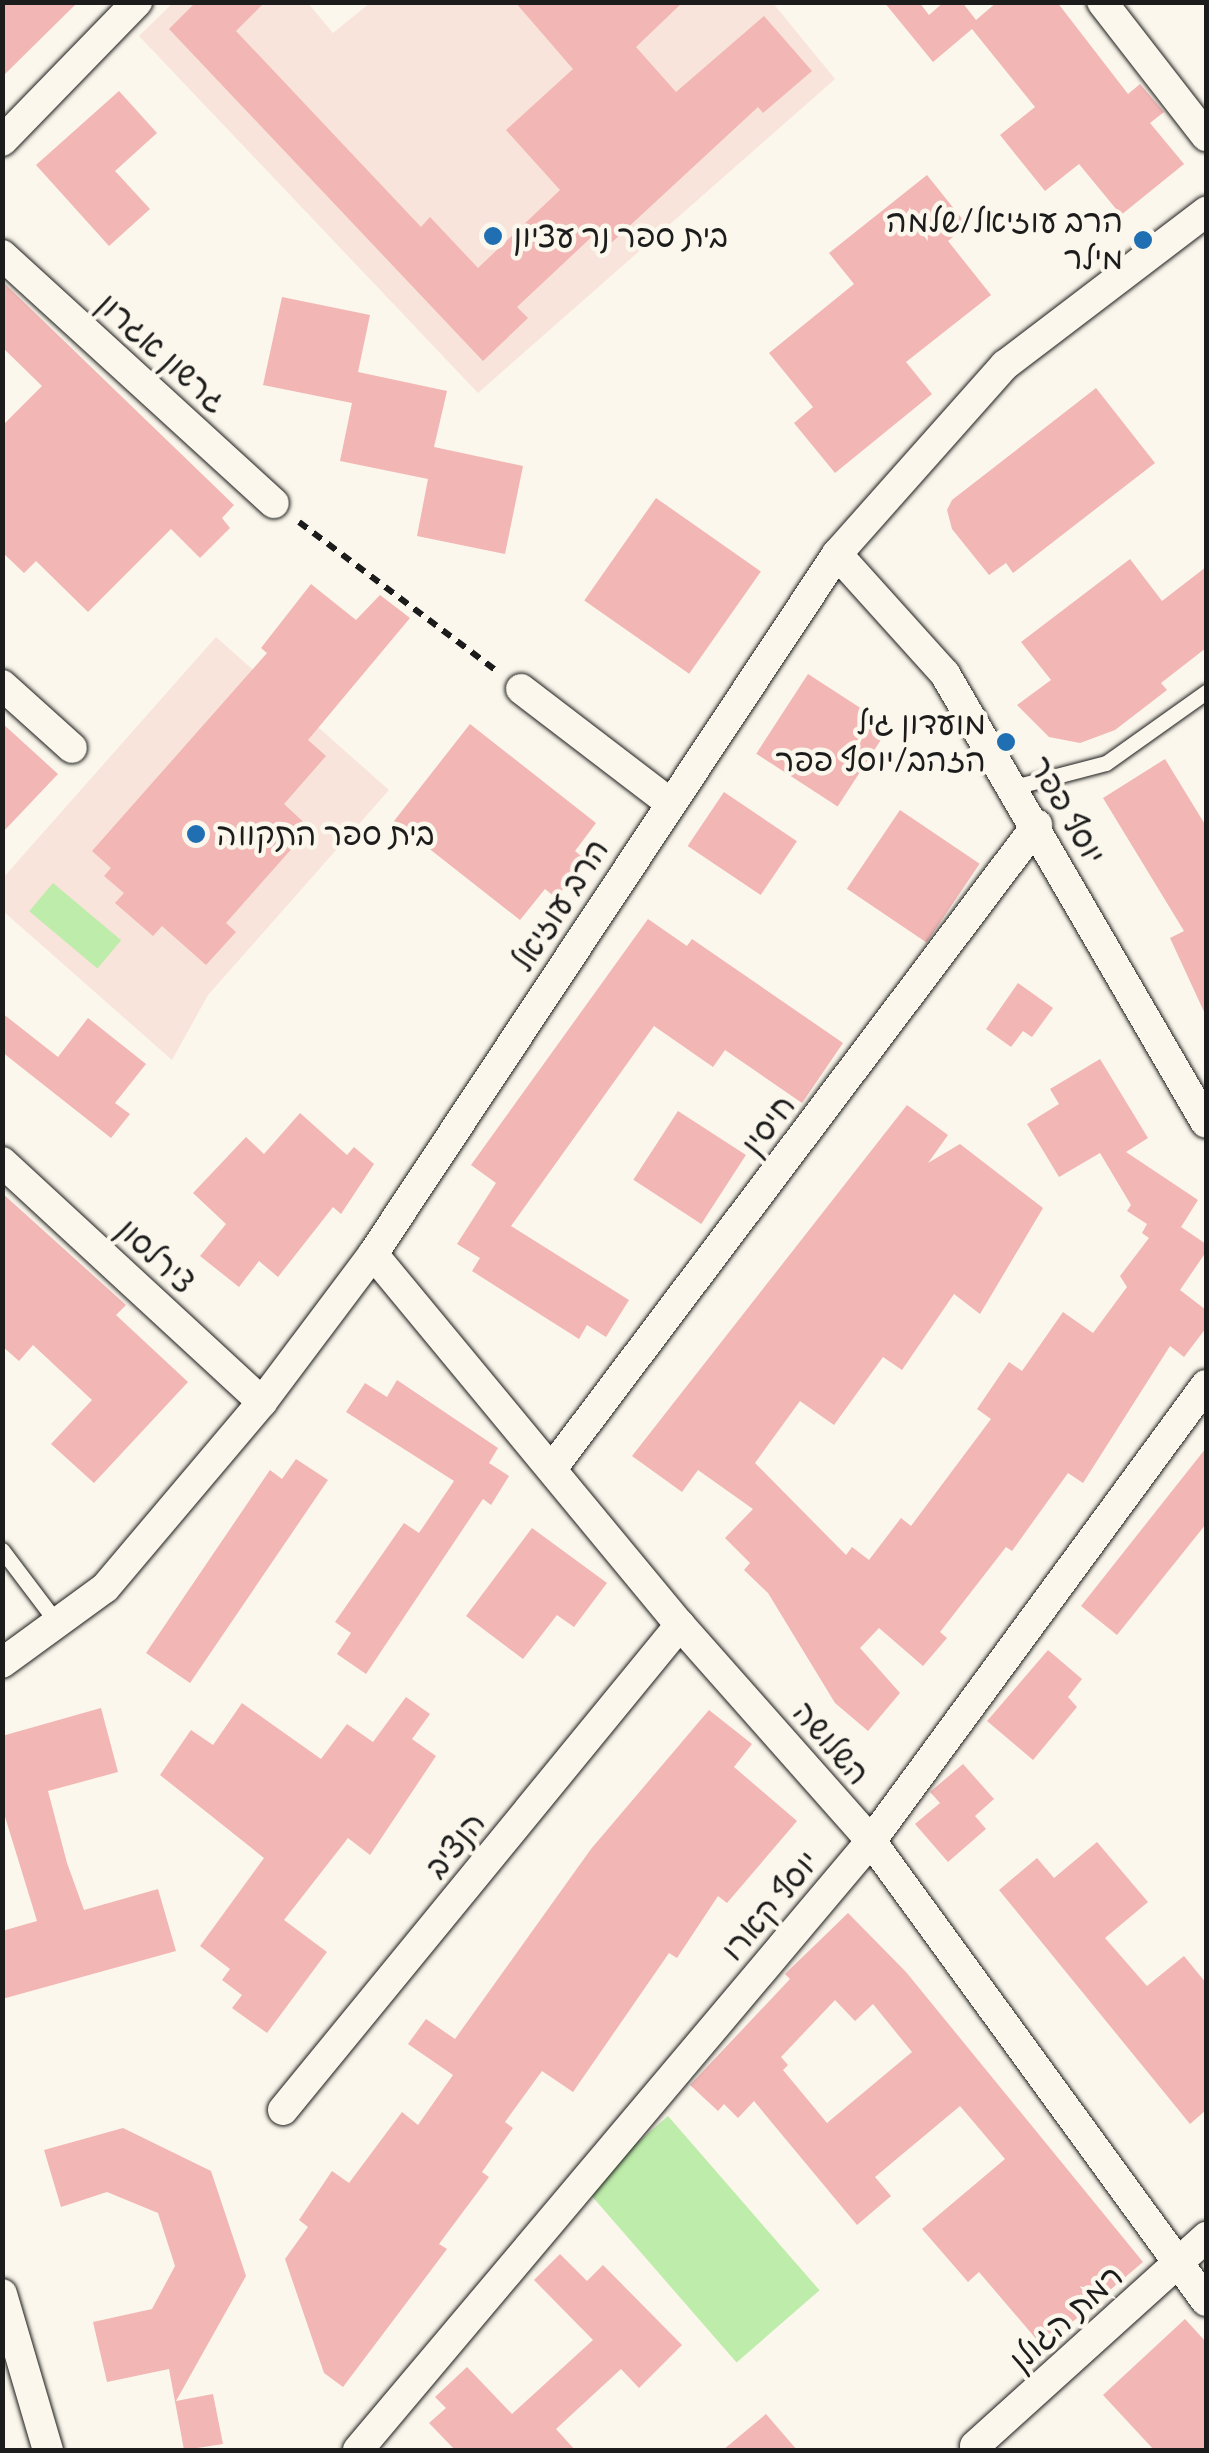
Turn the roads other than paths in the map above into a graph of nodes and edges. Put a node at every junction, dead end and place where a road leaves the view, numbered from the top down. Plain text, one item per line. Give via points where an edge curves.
1 (137, 2) edge
2 (1102, 2) edge
3 (1206, 136) edge
4 (2, 141) edge
5 (1206, 212) edge
6 (2, 255) edge
7 (274, 503) road end
8 (838, 554) junction
9 (2, 685) edge
10 (520, 688) road end
11 (1206, 692) edge
12 (72, 748) dead end
13 (1014, 787) junction
14 (670, 802) junction
15 (1037, 825) junction
16 (1206, 1122) edge
17 (2, 1162) edge
18 (374, 1254) junction
19 (1206, 1385) edge
20 (262, 1402) junction
21 (554, 1466) junction
22 (2, 1550) edge
23 (58, 1624) junction
24 (680, 1625) junction
25 (2, 1663) edge
26 (871, 1841) junction
27 (283, 2110) dead end
28 (1206, 2237) edge
29 (1177, 2265) junction
30 (2, 2294) edge
31 (1206, 2302) edge
32 (48, 2450) edge
33 (361, 2450) edge
34 (980, 2450) edge

1 - 4 street
2 - 3 street
5 - 8 street, הרב עוזיאל via 1006,365
6 - 7 street, גרשון אגרון
8 - 13 street, יוסף פפר via 945,674
8 - 14 street, הרב עוזיאל
9 - 12 street
10 - 14 street
11 - 13 lane via 1106,763
13 - 15 street, יוסף פפר
14 - 18 street, הרב עוזיאל
15 - 16 street, יוסף פפר
15 - 21 street, חיסין
17 - 20 street, צירלסון
18 - 20 street, הרב עוזיאל
18 - 21 street, השלושה
19 - 26 street, יוסף קארו
20 - 23 street, הרב עוזיאל via 104,1588
21 - 24 street, השלושה
22 - 23 lane
23 - 25 street, הרב עוזיאל
24 - 26 street, השלושה
24 - 27 street, הנציב
26 - 29 street, השלושה
26 - 33 street, יוסף קארו
28 - 29 street, רמת הגולן
29 - 31 street, השלושה
29 - 34 street, רמת הגולן via 976,2446
30 - 32 street

